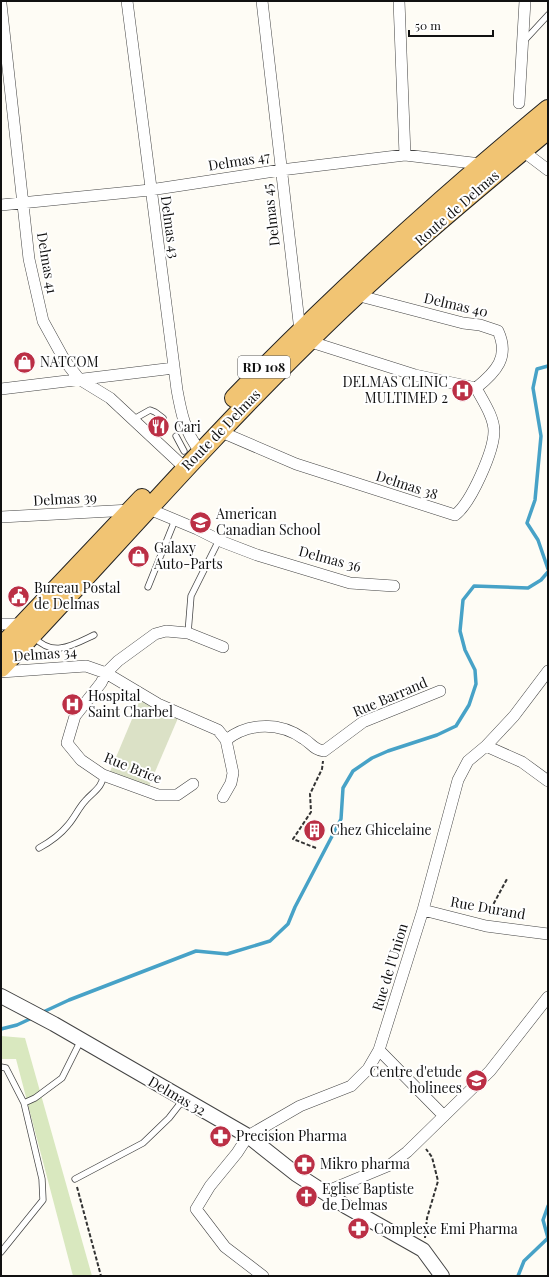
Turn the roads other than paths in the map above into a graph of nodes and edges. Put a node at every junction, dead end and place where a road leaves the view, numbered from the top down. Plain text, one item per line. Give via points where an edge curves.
1 (127, 1) edge
2 (262, 1) edge
3 (399, 1) edge
4 (525, 1) edge
5 (1, 4) edge
6 (548, 15) edge
7 (522, 42) junction
8 (519, 102) dead end
9 (548, 109) edge
10 (548, 130) edge
11 (523, 151) junction
12 (405, 155) junction
13 (481, 164) junction
14 (281, 170) junction
15 (548, 170) edge
16 (150, 190) junction
17 (23, 202) junction
18 (1, 205) edge
19 (356, 295) junction
20 (304, 336) junction
21 (174, 368) junction
22 (79, 379) junction
23 (476, 388) junction
24 (1, 389) edge
25 (163, 418) dead end
26 (134, 419) junction
27 (219, 431) junction
28 (185, 451) junction
29 (149, 509) junction
30 (130, 511) junction
31 (1, 517) edge
32 (176, 520) junction
33 (219, 540) junction
34 (394, 586) dead end
35 (148, 587) dead end
36 (1, 624) edge
37 (27, 630) junction
38 (188, 633) junction
39 (94, 635) dead end
40 (1, 647) edge
41 (222, 647) dead end
42 (1, 668) edge
43 (548, 671) edge
44 (1, 672) edge
45 (106, 672) junction
46 (440, 691) dead end
47 (226, 740) junction
48 (486, 746) junction
49 (103, 775) junction
50 (548, 781) edge
51 (193, 784) dead end
52 (223, 797) dead end
53 (39, 848) dead end
54 (423, 910) junction
55 (548, 934) edge
56 (1, 996) edge
57 (548, 997) edge
58 (81, 1040) junction
59 (379, 1050) junction
60 (1, 1067) edge
61 (183, 1099) junction
62 (24, 1103) junction
63 (444, 1116) junction
64 (248, 1136) junction
65 (75, 1178) road end
66 (325, 1192) junction
67 (1, 1252) edge
68 (263, 1276) edge
69 (442, 1276) edge

1 - 16 street, Delmas 43
2 - 14 street, Delmas 45
3 - 12 street
4 - 7 street
5 - 17 street, Delmas 41
6 - 7 lane
7 - 8 street
9 - 13 main road, Route de Delmas / RD 108
10 - 11 main road, Route de Delmas / RD 108
11 - 15 street
11 - 19 main road, Route de Delmas / RD 108
12 - 13 street, Delmas 47
12 - 14 street, Delmas 47
13 - 20 main road, Route de Delmas / RD 108
14 - 16 street, Delmas 47
14 - 20 street, Delmas 45
16 - 17 street, Delmas 47
16 - 21 street, Delmas 43
17 - 18 street, Delmas 47
17 - 22 street, Delmas 41 via 29,259 43,321
19 - 20 main road, Route de Delmas / RD 108
19 - 23 street, Delmas 40 via 498,331 503,341 503,354 492,375
20 - 23 street via 415,375
20 - 27 main road, Route de Delmas / RD 108
20 - 28 main road, Route de Delmas / RD 108
21 - 22 street
21 - 28 street, Delmas 43
22 - 24 street
22 - 26 street, Delmas 41 via 110,398
23 - 27 street, Delmas 38 via 489,413 494,430 492,448 472,492 460,512 455,515 296,464
25 - 26 lane via 150,410
26 - 28 street, Delmas 41
27 - 28 main road, Route de Delmas / RD 108
28 - 29 main road, Route de Delmas / RD 108
28 - 30 main road, Route de Delmas / RD 108
29 - 30 street, Delmas 39
29 - 32 street, Delmas 36
29 - 37 main road, Route de Delmas / RD 108
30 - 31 street, Delmas 39
30 - 37 main road, Route de Delmas / RD 108
32 - 33 street, Delmas 36
32 - 35 lane
33 - 34 street, Delmas 36 via 257,555 350,583
33 - 38 lane via 191,596
36 - 37 street
37 - 39 lane via 40,644 54,649 69,647
37 - 40 main road, Route de Delmas / RD 108
37 - 42 main road, Route de Delmas / RD 108
38 - 41 street, Rue Brice
38 - 45 street, Rue Brice via 166,631 155,634
43 - 48 street, Rue de l'Union via 514,716
44 - 45 street, Delmas 34 via 86,666
45 - 47 street, Delmas 34 via 158,704 218,730
45 - 49 street, Rue Brice via 101,683 75,716 67,743 81,760
46 - 47 street, Rue Barrand via 363,722 324,751 296,734 272,727 245,728
47 - 52 street via 233,773
48 - 50 street via 522,762
48 - 54 street, Rue de l'Union via 468,761 458,780
49 - 51 street, Rue Brice via 158,795 177,795
49 - 53 lane via 103,781 68,826 54,840
54 - 55 street, Rue Durand via 486,926
54 - 59 street, Rue de l'Union
56 - 58 street, Delmas 32
57 - 63 street via 490,1071
58 - 61 street, Delmas 32
58 - 62 lane via 62,1078 36,1098
59 - 63 street
59 - 64 street, Rue de l'Union via 368,1069 350,1086 300,1106
60 - 62 lane via 6,1068
61 - 64 street, Delmas 32
61 - 65 lane via 169,1118 143,1143
62 - 67 lane via 42,1179 43,1200
63 - 66 street via 390,1165
64 - 66 street, Delmas 32 via 271,1156
64 - 68 street via 196,1209 225,1246
66 - 69 street, Delmas 32 via 347,1208 423,1250

